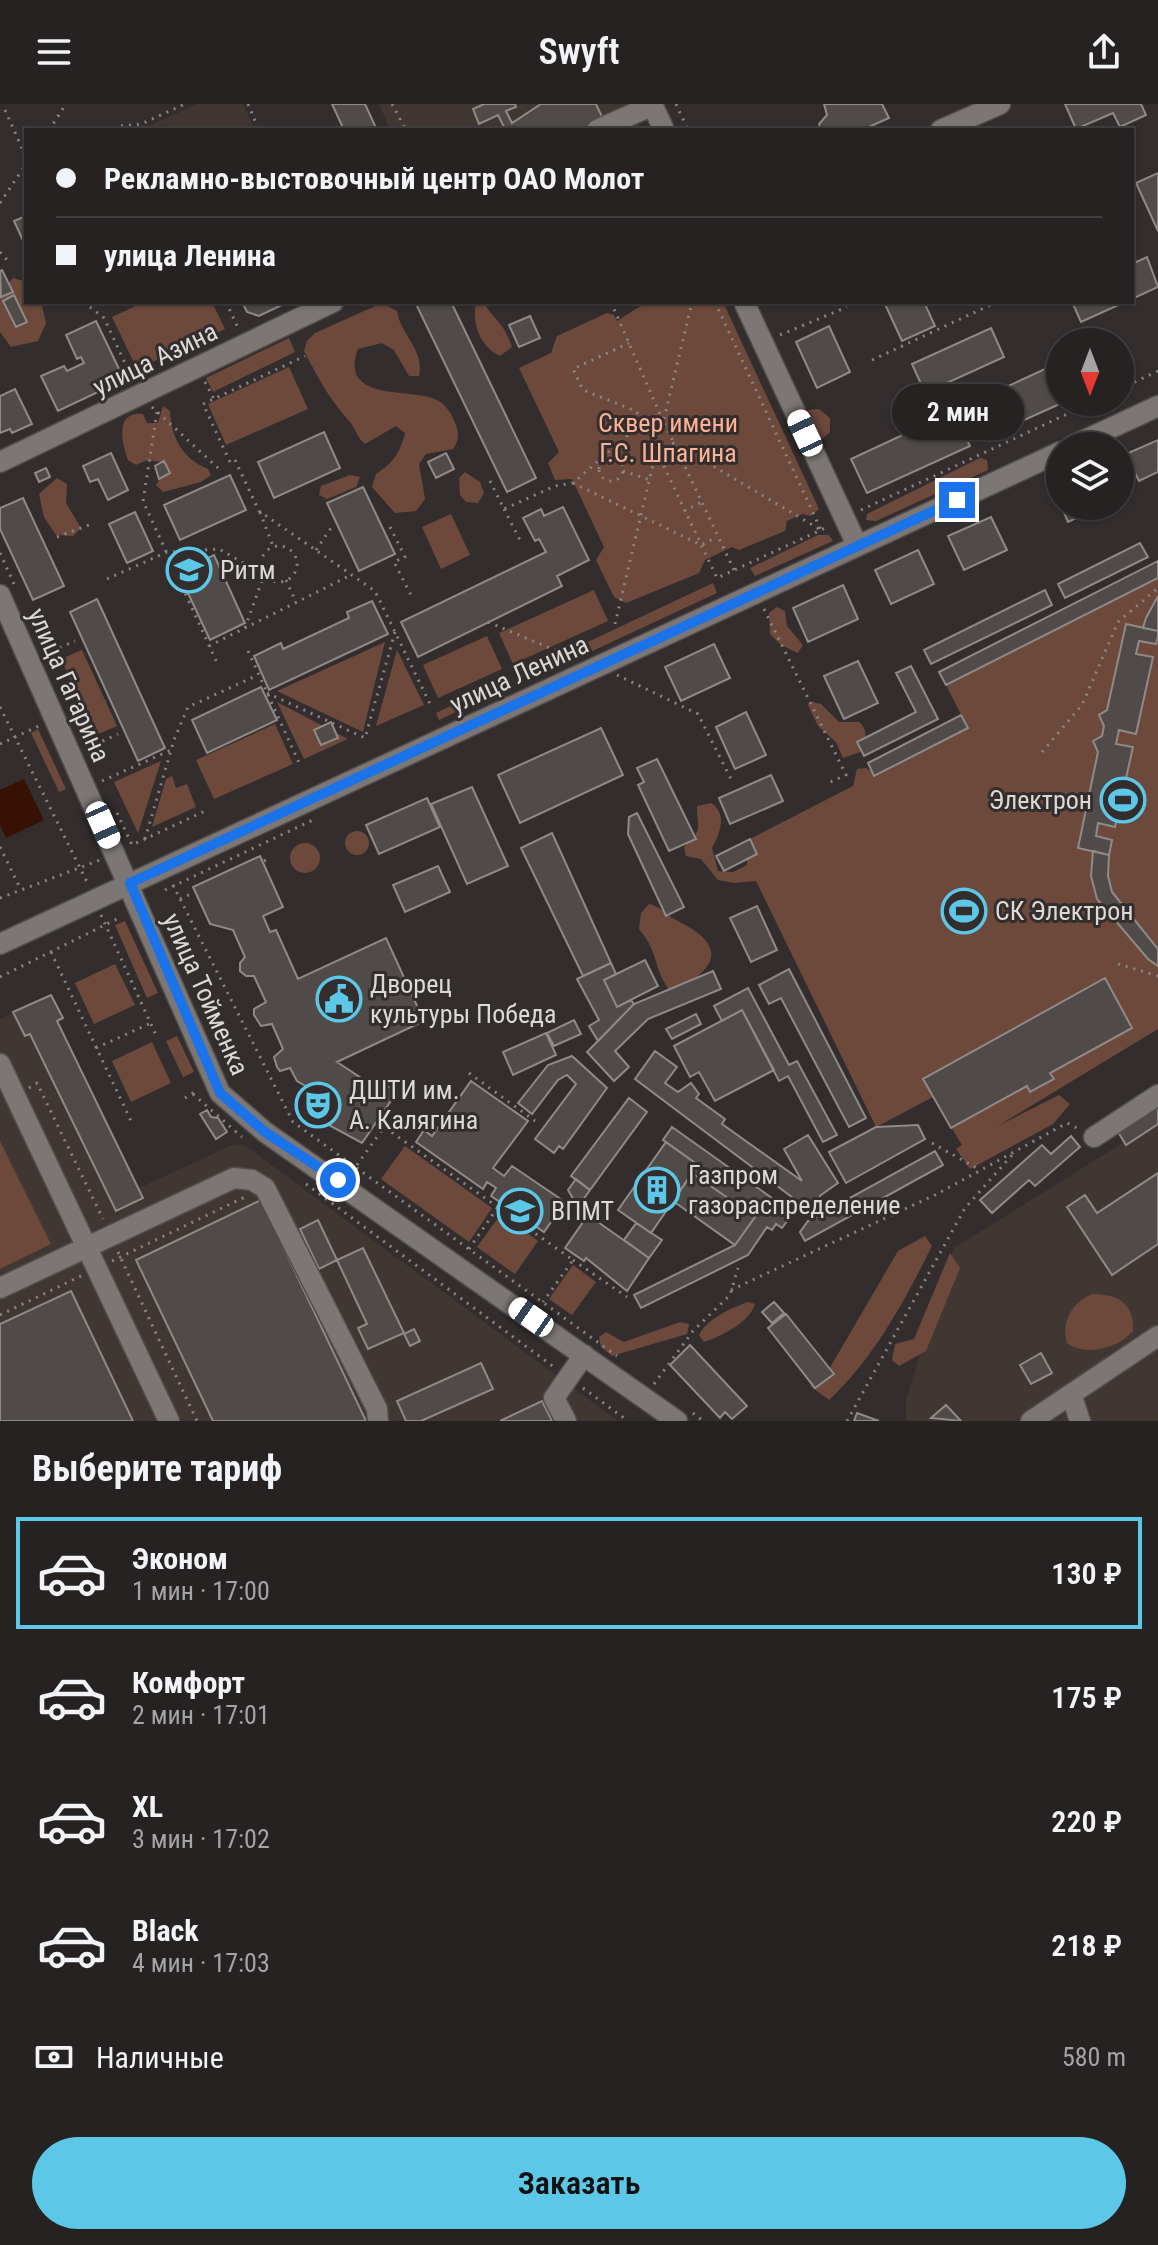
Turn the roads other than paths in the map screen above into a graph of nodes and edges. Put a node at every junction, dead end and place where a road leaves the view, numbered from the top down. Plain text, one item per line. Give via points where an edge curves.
1 (1000, 104) edge
2 (653, 105) edge
3 (601, 128) edge
4 (663, 128) edge
5 (946, 128) edge
6 (329, 304) edge
7 (745, 304) edge
8 (1158, 406) edge
9 (1102, 432) edge
10 (1046, 458) edge
11 (0, 462) edge
12 (857, 545) junction
13 (0, 595) edge
14 (130, 883) junction
15 (0, 944) edge
16 (0, 1064) edge
17 (1158, 1095) edge
18 (7, 1098) edge
19 (1094, 1137) road end
20 (86, 1245) junction
21 (0, 1288) edge
22 (1158, 1336) edge
23 (584, 1355) junction
24 (1071, 1394) junction
25 (684, 1416) edge
26 (169, 1421) edge
27 (378, 1421) edge
28 (566, 1421) edge
29 (1031, 1421) edge
30 (1080, 1421) edge

1 - 5 street
2 - 3 street
2 - 4 street
6 - 11 street, улица Азина
7 - 12 street
8 - 9 street
10 - 12 street, улица Ленина
12 - 14 street, улица Ленина
13 - 14 street, улица Гагарина
14 - 15 street, улица Ленина
14 - 23 street, улица Тойменка via 220,1093 265,1132
16 - 18 street
17 - 19 street
18 - 20 street
20 - 21 street
20 - 26 street
20 - 27 street via 234,1178 252,1180 265,1188 377,1409
22 - 24 street
23 - 25 street, улица Тойменка
23 - 28 street via 554,1398
24 - 29 street
24 - 30 street

